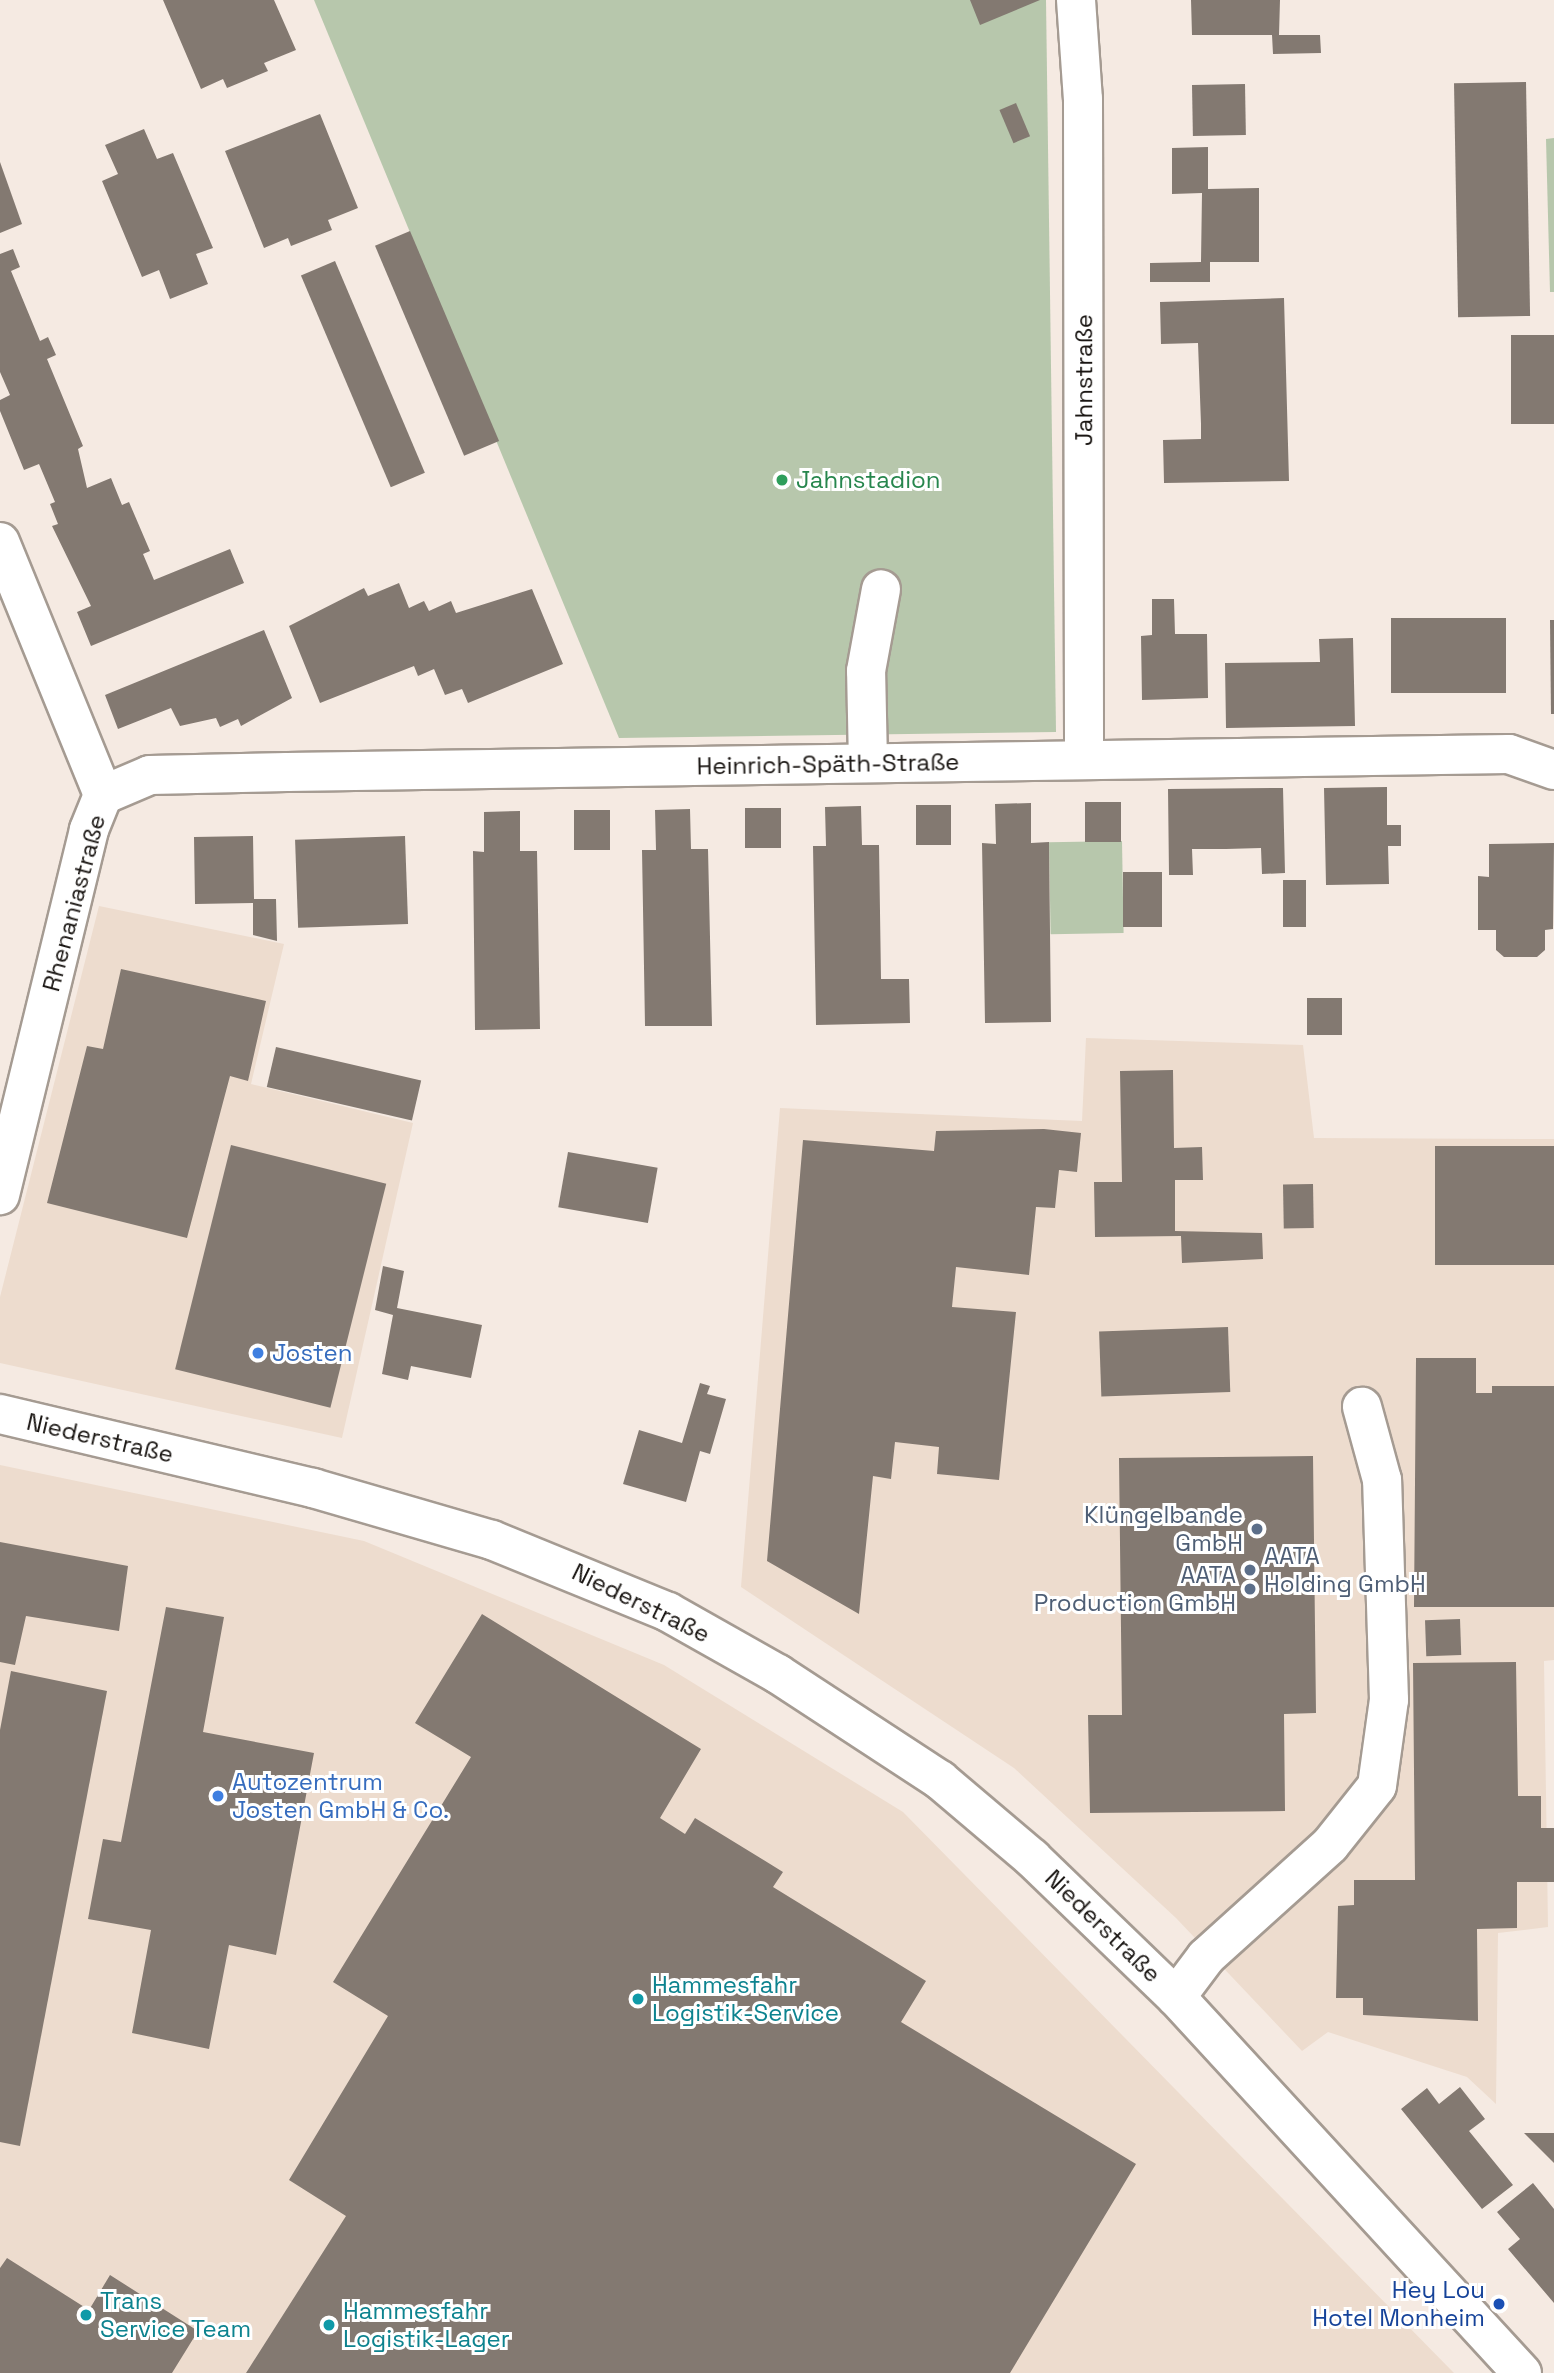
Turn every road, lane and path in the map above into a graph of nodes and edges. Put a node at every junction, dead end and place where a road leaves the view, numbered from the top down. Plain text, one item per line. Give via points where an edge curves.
1 (1076, 0) edge
2 (0, 542) edge
3 (881, 589) dead end
4 (1084, 760) junction
5 (868, 764) junction
6 (1554, 770) edge
7 (103, 795) junction
8 (0, 1195) edge
9 (1362, 1407) dead end
10 (0, 1414) edge
11 (1177, 1997) junction
12 (1522, 2373) edge

1 - 4 street, Jahnstraße via 1083,99
2 - 7 street, Rhenaniastraße
3 - 5 street via 866,671
4 - 5 street, Heinrich-Späth-Straße
4 - 6 street, Heinrich-Späth-Straße via 1508,754
5 - 7 street, Heinrich-Späth-Straße via 150,775
7 - 8 street, Rhenaniastraße via 89,830
9 - 11 street, Niederstraße via 1382,1480 1389,1700 1377,1786 1330,1845 1206,1957
10 - 11 street, Niederstraße via 405,1513 573,1569 668,1612 940,1780 1032,1857
11 - 12 street, Niederstraße

